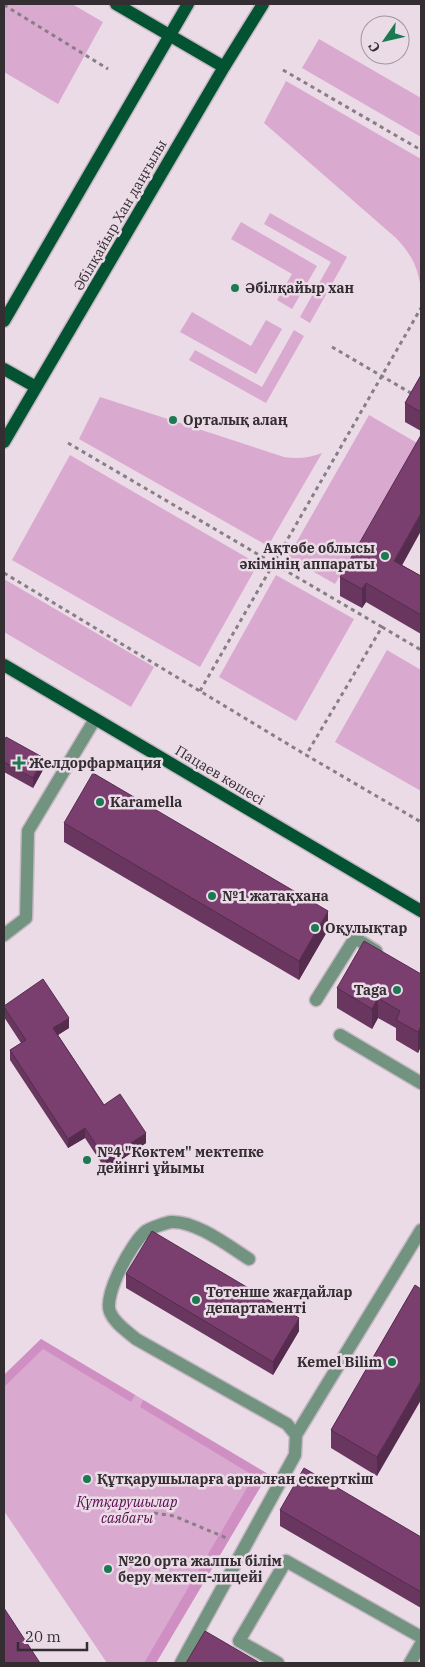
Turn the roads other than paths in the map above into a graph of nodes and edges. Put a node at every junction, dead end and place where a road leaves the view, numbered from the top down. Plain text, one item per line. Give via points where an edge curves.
1 (116, 4) edge
2 (188, 4) edge
3 (263, 4) edge
4 (170, 35) junction
5 (224, 68) junction
6 (4, 321) edge
7 (4, 369) edge
8 (36, 387) junction
9 (4, 442) edge
10 (4, 665) edge
11 (95, 719) junction
12 (421, 911) edge
13 (4, 935) edge
14 (388, 958) edge
15 (316, 1000) dead end
16 (340, 1035) dead end
17 (421, 1083) edge
18 (421, 1230) edge
19 (250, 1260) dead end
20 (296, 1435) junction
21 (421, 1637) edge
22 (421, 1644) edge
23 (181, 1663) edge
24 (278, 1663) edge
25 (410, 1663) edge

1 - 4 main road
2 - 4 main road
3 - 5 main road, Әбілқайыр Хан даңғылы
4 - 5 main road
4 - 6 main road
5 - 8 main road, Әбілқайыр Хан даңғылы
7 - 8 main road
8 - 9 main road, Әбілқайыр Хан даңғылы
10 - 11 main road, Пацаев көшесі
11 - 12 main road, Пацаев көшесі
11 - 13 lane via 28,831 26,918
14 - 15 lane via 355,938
16 - 17 lane
18 - 20 lane
19 - 20 lane via 196,1227 172,1222 147,1231 129,1252 112,1286 109,1310 117,1324 136,1339 268,1412 287,1424
20 - 23 lane via 295,1455
21 - 24 lane via 286,1561 239,1641
22 - 25 lane

